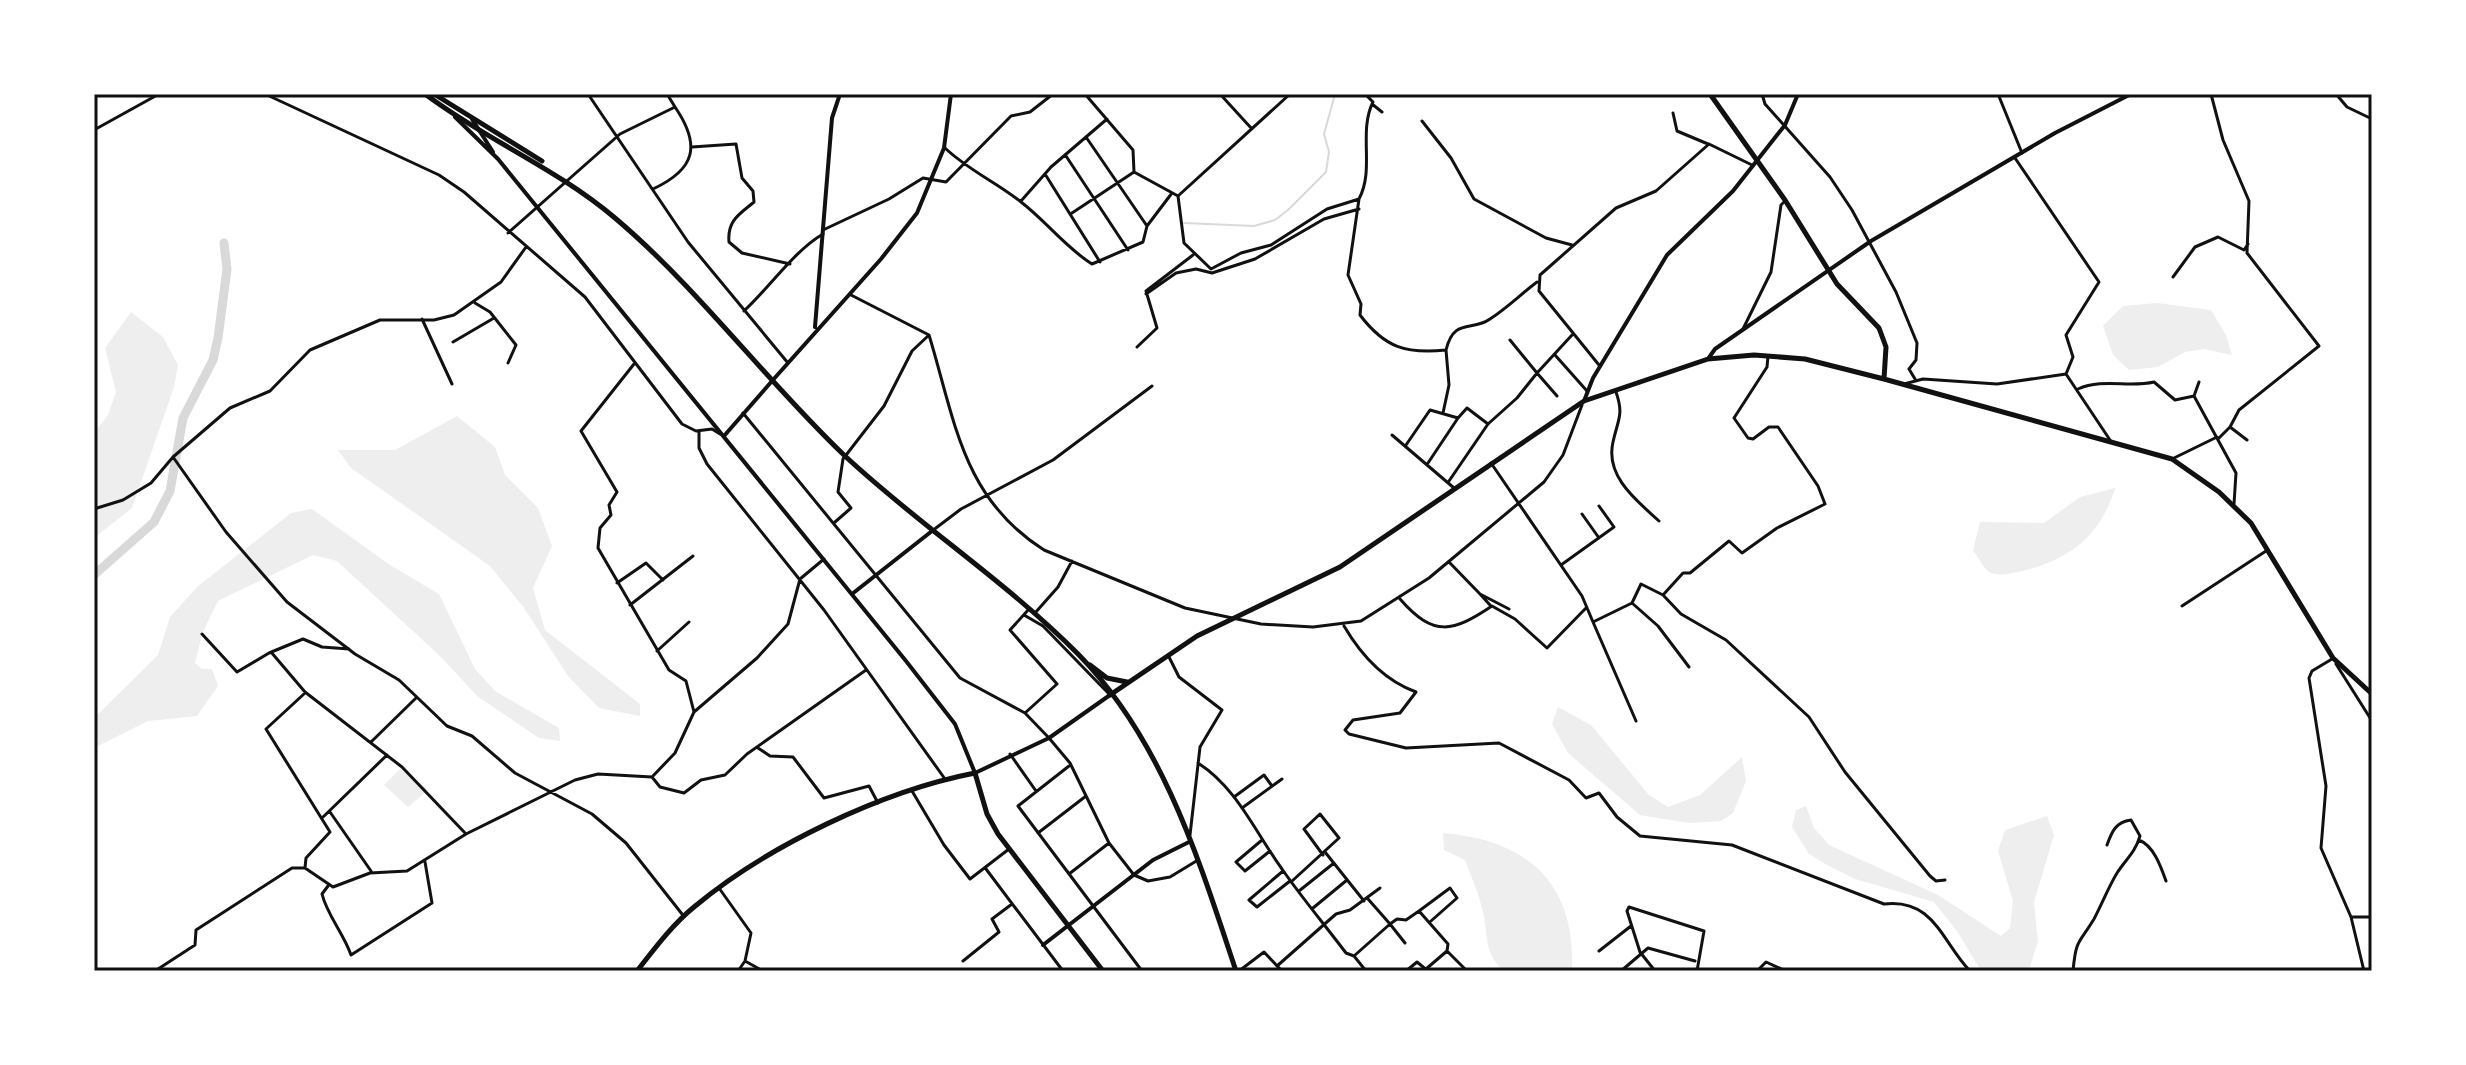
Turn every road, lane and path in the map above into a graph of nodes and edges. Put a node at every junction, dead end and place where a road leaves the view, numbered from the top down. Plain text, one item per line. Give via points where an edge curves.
1 (159, 94) edge
2 (265, 94) edge
3 (425, 94) edge
4 (588, 94) edge
5 (667, 94) edge
6 (840, 94) edge
7 (951, 94) edge
8 (1053, 94) edge
9 (1085, 94) edge
10 (1220, 94) edge
11 (1290, 94) edge
12 (1365, 94) edge
13 (1710, 94) edge
14 (1762, 94) edge
15 (1798, 94) edge
16 (1998, 94) edge
17 (2131, 94) edge
18 (2211, 94) edge
19 (2336, 94) edge
20 (436, 95) edge
21 (1372, 104) junction
22 (675, 107) junction
23 (1382, 112) dead end
24 (1673, 113) dead end
25 (467, 114) junction
26 (454, 116) junction
27 (1107, 119) junction
28 (2372, 119) edge
29 (1422, 121) dead end
30 (1785, 125) junction
31 (479, 129) junction
32 (1252, 129) junction
33 (94, 130) edge
34 (1086, 136) junction
35 (617, 137) junction
36 (1708, 144) junction
37 (692, 147) junction
38 (944, 148) junction
39 (2022, 153) junction
40 (1065, 155) junction
41 (2015, 158) junction
42 (498, 159) junction
43 (1757, 159) junction
44 (1752, 165) junction
45 (964, 167) junction
46 (548, 168) junction
47 (1134, 172) junction
48 (1045, 174) junction
49 (933, 178) junction
50 (566, 180) junction
51 (1119, 182) junction
52 (653, 189) junction
53 (1172, 193) junction
54 (1178, 196) junction
55 (1095, 198) junction
56 (1359, 199) junction
57 (1785, 200) junction
58 (1021, 201) junction
59 (537, 207) junction
60 (1359, 209) junction
61 (1072, 213) junction
62 (1147, 226) junction
63 (823, 232) junction
64 (508, 233) junction
65 (1871, 241) junction
66 (2248, 244) junction
67 (1572, 245) junction
68 (526, 247) junction
69 (1128, 250) junction
70 (1193, 255) junction
71 (1100, 262) junction
72 (790, 264) junction
73 (1827, 270) junction
74 (2173, 277) dead end
75 (1539, 281) junction
76 (850, 294) junction
77 (1146, 294) junction
78 (475, 303) junction
79 (744, 311) junction
80 (494, 318) junction
81 (422, 319) junction
82 (815, 330) junction
83 (1742, 332) junction
84 (929, 335) junction
85 (1572, 335) junction
86 (1510, 340) dead end
87 (453, 342) dead end
88 (1137, 347) dead end
89 (1446, 350) junction
90 (1554, 353) junction
91 (1768, 355) junction
92 (1708, 359) junction
93 (508, 363) dead end
94 (788, 363) junction
95 (634, 364) junction
96 (1601, 366) junction
97 (1537, 373) junction
98 (2066, 374) junction
99 (1884, 379) junction
100 (1915, 379) junction
101 (772, 381) junction
102 (2199, 382) dead end
103 (452, 384) dead end
104 (1902, 385) junction
105 (1152, 386) dead end
106 (1615, 388) junction
107 (2078, 389) junction
108 (1587, 391) junction
109 (1557, 396) dead end
110 (2194, 396) junction
111 (1584, 401) junction
112 (743, 413) junction
113 (1443, 413) junction
114 (1458, 418) junction
115 (1488, 424) junction
116 (2230, 427) junction
117 (699, 431) junction
118 (1392, 435) dead end
119 (724, 436) junction
120 (2218, 438) junction
121 (2110, 440) junction
122 (2247, 440) dead end
123 (1406, 445) junction
124 (846, 456) junction
125 (173, 457) junction
126 (2172, 459) junction
127 (1428, 463) junction
128 (1491, 463) junction
129 (1449, 481) junction
130 (1454, 488) junction
131 (985, 495) junction
132 (1521, 503) junction
133 (2234, 504) junction
134 (1599, 506) dead end
135 (94, 509) edge
136 (1582, 514) dead end
137 (1659, 521) dead end
138 (835, 522) junction
139 (932, 531) junction
140 (1599, 538) junction
141 (2269, 549) junction
142 (693, 556) dead end
143 (824, 559) junction
144 (1072, 561) junction
145 (1449, 562) junction
146 (1561, 565) junction
147 (876, 574) junction
148 (800, 579) junction
149 (663, 580) junction
150 (616, 584) junction
151 (852, 594) junction
152 (1480, 594) junction
153 (1663, 595) junction
154 (1400, 599) junction
155 (1632, 603) junction
156 (629, 606) junction
157 (1492, 606) junction
158 (2182, 606) dead end
159 (1586, 608) junction
160 (1509, 609) dead end
161 (1029, 613) junction
162 (1231, 618) junction
163 (689, 622) dead end
164 (1593, 622) junction
165 (1344, 626) junction
166 (202, 634) dead end
167 (349, 649) junction
168 (657, 651) junction
169 (271, 652) junction
170 (1169, 655) junction
171 (1081, 657) junction
172 (2333, 658) junction
173 (1689, 667) dead end
174 (866, 669) junction
175 (1130, 682) junction
176 (305, 692) junction
177 (2372, 694) edge
178 (1110, 695) junction
179 (416, 698) junction
180 (694, 712) junction
181 (1025, 713) junction
182 (1636, 721) dead end
183 (2372, 721) edge
184 (1049, 738) junction
185 (371, 742) junction
186 (757, 748) junction
187 (1010, 754) junction
188 (387, 755) junction
189 (1198, 763) junction
190 (1071, 765) junction
191 (975, 773) junction
192 (652, 777) junction
193 (945, 779) junction
194 (1282, 779) dead end
195 (1272, 786) junction
196 (912, 791) junction
197 (1036, 791) junction
198 (552, 792) junction
199 (1086, 796) junction
200 (1234, 797) junction
201 (878, 803) junction
202 (1242, 808) junction
203 (330, 812) junction
204 (322, 818) junction
205 (466, 834) junction
206 (1038, 834) junction
207 (1191, 838) junction
208 (1262, 840) junction
209 (2139, 840) junction
210 (1109, 843) junction
211 (2107, 845) dead end
212 (1009, 849) junction
213 (1270, 851) junction
214 (1324, 854) junction
215 (1199, 859) junction
216 (425, 860) junction
217 (1334, 863) junction
218 (305, 868) junction
219 (985, 868) junction
220 (1283, 871) junction
221 (372, 872) junction
222 (1069, 874) junction
223 (1134, 875) junction
224 (1347, 880) junction
225 (1945, 880) dead end
226 (1290, 881) junction
227 (2166, 881) dead end
228 (328, 886) junction
229 (719, 888) junction
230 (1380, 888) dead end
231 (1298, 891) junction
232 (1366, 900) junction
233 (1012, 904) junction
234 (1091, 907) junction
235 (1312, 908) junction
236 (1419, 911) junction
237 (685, 915) junction
238 (2351, 917) junction
239 (2372, 917) edge
240 (1431, 921) junction
241 (1324, 923) junction
242 (1390, 924) junction
243 (1068, 925) junction
244 (1631, 926) junction
245 (1405, 943) dead end
246 (1043, 945) junction
247 (1447, 951) junction
248 (1599, 951) dead end
249 (1641, 953) junction
250 (1354, 956) junction
251 (745, 961) junction
252 (963, 961) dead end
253 (1697, 961) junction
254 (1277, 966) junction
255 (1427, 970) edge
256 (155, 971) edge
257 (637, 971) edge
258 (738, 971) edge
259 (763, 971) edge
260 (1063, 971) edge
261 (1103, 971) edge
262 (1142, 971) edge
263 (1237, 971) edge
264 (1282, 971) edge
265 (1366, 971) edge
266 (1406, 971) edge
267 (1467, 971) edge
268 (1621, 971) edge
269 (1655, 971) edge
270 (1697, 971) edge
271 (1757, 971) edge
272 (1786, 971) edge
273 (1970, 971) edge
274 (2073, 971) edge
275 (2364, 971) edge

1 - 33 street
2 - 64 street via 439,175
3 - 26 main road
4 - 35 street
5 - 22 street
6 - 63 street via 832,118
7 - 38 street
8 - 45 street via 1030,112 1011,116
9 - 27 street
10 - 32 street
11 - 32 street
12 - 21 street
13 - 43 main road
14 - 30 street
15 - 30 street
16 - 39 street
17 - 39 street
18 - 66 street via 2223,140 2249,201
19 - 28 street via 2347,107
20 - 25 main road
21 - 23 street
21 - 56 street
22 - 35 street
22 - 37 street via 689,129
24 - 36 street via 1677,131
25 - 31 street
25 - 46 main road
26 - 31 main road
26 - 42 street
27 - 34 street
27 - 47 street via 1133,150
29 - 67 street via 1474,199 1546,238
30 - 43 street
30 - 65 street via 1830,177
31 - 42 street
31 - 46 main road
32 - 54 street
34 - 40 street
34 - 51 street
35 - 50 street
35 - 52 street
36 - 44 street
36 - 67 street via 1662,186 1616,208
37 - 52 street via 681,172
37 - 72 street via 736,144 742,178 753,191 754,202 733,218 729,242 742,253
38 - 45 street
38 - 49 street
39 - 41 street
40 - 48 street
40 - 55 street
41 - 65 street
41 - 98 street via 2099,282 2066,335 2073,357
42 - 59 street
43 - 44 street
43 - 57 main road
44 - 96 street via 1725,200 1667,255
45 - 49 street via 946,182
45 - 58 street
46 - 50 main road
47 - 51 street
47 - 53 street
48 - 58 street
48 - 61 street
49 - 63 street via 923,178
49 - 76 street via 903,233
50 - 59 street
50 - 101 main road via 660,261
51 - 55 street
51 - 62 street
52 - 79 street
53 - 54 street
53 - 62 street
54 - 70 street via 1184,243
55 - 61 street
55 - 69 street
56 - 60 street
56 - 70 street via 1327,209 1271,245 1217,267 1204,267
57 - 73 main road
57 - 83 street via 1771,272
58 - 71 street via 1086,261
59 - 64 street
59 - 119 street
60 - 77 street via 1324,219 1255,259 1212,273 1176,273
60 - 89 street via 1348,275 1361,304 1360,315 1384,343
61 - 71 street
62 - 69 street via 1147,238
63 - 72 street
63 - 82 street
64 - 68 street
65 - 73 street
65 - 100 street via 1917,343 1916,360 1909,369
66 - 74 street via 2244,250 2218,237 2201,243
66 - 116 street via 2252,263 2319,346 2239,410
67 - 75 street
68 - 78 street via 501,282
68 - 95 street via 600,312
69 - 71 street
70 - 77 street
72 - 79 street
73 - 83 street
73 - 99 main road via 1879,328 1886,347
75 - 85 street via 1539,291
75 - 89 street via 1487,322 1455,331
76 - 82 street
76 - 84 street
77 - 88 street via 1157,328
78 - 80 street
78 - 81 street via 454,315
79 - 94 street
80 - 87 street
80 - 93 street via 516,345
81 - 103 street
81 - 125 street via 380,320 327,340 270,391 230,408
82 - 94 street
83 - 92 street
84 - 124 street via 912,351 884,406
84 - 131 street via 958,441
85 - 90 street
85 - 96 street
86 - 97 street
89 - 113 street via 1449,385
90 - 97 street
90 - 108 street
91 - 92 main road
91 - 99 main road
91 - 153 street via 1767,367 1734,418 1748,438 1778,427 1825,504 1742,553 1729,541 1683,573
92 - 106 main road
94 - 101 street
95 - 117 street via 682,424
95 - 150 street via 581,431 617,492 598,539
96 - 108 street
97 - 109 street
97 - 115 street
98 - 100 street via 1997,384
98 - 107 street
99 - 104 main road
100 - 104 street
101 - 112 street
101 - 124 main road
102 - 110 street
104 - 121 main road
105 - 131 street via 1053,460
106 - 111 main road
106 - 137 street via 1622,411 1613,464 1626,490
107 - 110 street via 2096,383 2138,387 2154,382 2175,400
107 - 121 street
108 - 111 street
110 - 120 street
111 - 128 main road
111 - 132 street via 1563,455
112 - 119 street
112 - 138 street
113 - 114 street
113 - 123 street via 1430,410
114 - 115 street via 1467,408
114 - 127 street
115 - 129 street
116 - 120 street
116 - 122 street
117 - 119 street via 712,429
117 - 148 street via 701,455
118 - 123 street
119 - 143 street
120 - 126 street
120 - 133 street via 2236,473
121 - 126 main road
123 - 127 street
124 - 138 street via 838,492 851,508
124 - 139 main road
125 - 135 street via 135,494
125 - 167 street via 279,594
126 - 133 main road
127 - 129 street
128 - 130 main road
128 - 132 street
129 - 130 street
130 - 162 main road via 1328,574
131 - 139 street
131 - 144 street via 1026,539
132 - 145 street
132 - 146 street
133 - 141 main road
134 - 140 street via 1614,527
136 - 140 street
138 - 147 street
139 - 147 street
139 - 161 main road
140 - 146 street
141 - 158 street
141 - 172 main road
142 - 149 street
143 - 148 street
143 - 151 street
144 - 161 street via 1058,587
144 - 162 street via 1174,605
145 - 152 street
145 - 154 street
146 - 159 street
147 - 151 street
147 - 181 street via 960,678
148 - 174 street
148 - 180 street via 788,624
149 - 150 street via 646,563
149 - 156 street
150 - 156 street
151 - 191 street via 955,724
152 - 157 street
152 - 160 street
153 - 155 street via 1639,585
153 - 225 street via 1681,614 1726,640 1809,717 1845,772 1933,879
154 - 157 street via 1427,623 1442,628 1463,625
154 - 165 street
155 - 164 street
155 - 173 street via 1658,626
156 - 168 street
157 - 159 street via 1547,648
159 - 164 street
161 - 171 main road
161 - 178 street
161 - 181 street via 1010,630 1057,684
162 - 165 street
162 - 170 main road
163 - 168 street
164 - 182 street
165 - 273 street via 1370,662 1416,692 1400,713 1353,720 1345,730 1349,734 1406,748 1488,742 1508,746 1569,780 1586,798 1599,793 1640,836 1732,845 1884,904 1899,902 1932,917
166 - 169 street via 234,672
167 - 169 street via 303,639
167 - 179 street via 399,680
168 - 180 street via 669,670 686,681
169 - 176 street
170 - 175 main road
170 - 189 street via 1179,677 1222,710 1200,747
171 - 175 main road via 1107,678
171 - 178 main road
172 - 177 main road
172 - 183 street
172 - 238 street via 2309,678 2326,786 2319,839
174 - 186 street
174 - 193 street
175 - 178 main road
176 - 185 street
176 - 204 street via 266,729
178 - 184 street
178 - 207 main road via 1169,788
179 - 185 street
179 - 198 street via 447,726 472,736 507,767
180 - 192 street via 678,749
181 - 184 street
184 - 187 street
184 - 190 street
185 - 188 street
186 - 192 street via 722,777 701,780 684,793 668,790
186 - 201 street via 770,756 793,757 824,798 869,786
187 - 191 street
187 - 197 street
188 - 203 street
188 - 205 street via 428,790
189 - 200 street
189 - 207 street
190 - 197 street
190 - 199 street
191 - 193 main road
191 - 212 main road via 987,814
192 - 198 street via 590,775
193 - 196 main road
194 - 195 street
195 - 200 street via 1264,775
195 - 202 street
196 - 201 main road
196 - 219 street via 970,879
197 - 206 street via 1018,806
198 - 205 street
198 - 237 street via 606,825
199 - 206 street
199 - 210 street
200 - 202 street
201 - 229 main road via 822,825
202 - 208 street
203 - 204 street
203 - 221 street
204 - 218 street via 330,836 306,858
205 - 216 street
206 - 222 street
207 - 215 main road
207 - 223 street
208 - 213 street
208 - 213 street via 1236,862 1245,871
209 - 211 street via 2131,820 2122,821
209 - 227 street via 2161,864
209 - 274 street via 2081,933
210 - 222 street
210 - 223 street
212 - 219 street
212 - 243 main road
213 - 220 street
214 - 214 street via 1339,836 1320,814 1304,829
214 - 217 street
214 - 226 street
215 - 223 street via 1170,877 1148,881
215 - 263 main road
216 - 221 street via 399,874
216 - 228 street via 432,903 351,955 324,902
217 - 224 street
217 - 231 street
218 - 228 street
218 - 256 street via 292,868 196,930 195,945
219 - 233 street
220 - 226 street
220 - 226 street via 1249,900 1257,907
221 - 228 street
222 - 234 street
223 - 234 street
224 - 232 street
224 - 235 street
226 - 231 street
229 - 237 main road
229 - 251 street via 751,933
230 - 232 street
231 - 235 street
232 - 241 street
232 - 242 street
233 - 246 street
233 - 252 street via 992,919 999,932
234 - 243 street
234 - 262 street
235 - 241 street
236 - 240 street
236 - 240 street via 1450,888 1457,898
236 - 242 street
237 - 257 main road
238 - 239 street
238 - 275 street
240 - 247 street via 1448,944
241 - 250 street
241 - 254 street
242 - 245 street
242 - 250 street
243 - 246 street
243 - 261 main road
244 - 248 street
244 - 249 street
244 - 253 street via 1627,911 1632,907 1704,931
246 - 260 street
247 - 255 street
247 - 267 street
249 - 253 street via 1648,948
249 - 268 street
249 - 269 street
250 - 265 street
251 - 258 street
251 - 259 street
253 - 270 street
254 - 263 street via 1264,952
254 - 264 street
255 - 266 street via 1417,962
271 - 272 street via 1766,962

